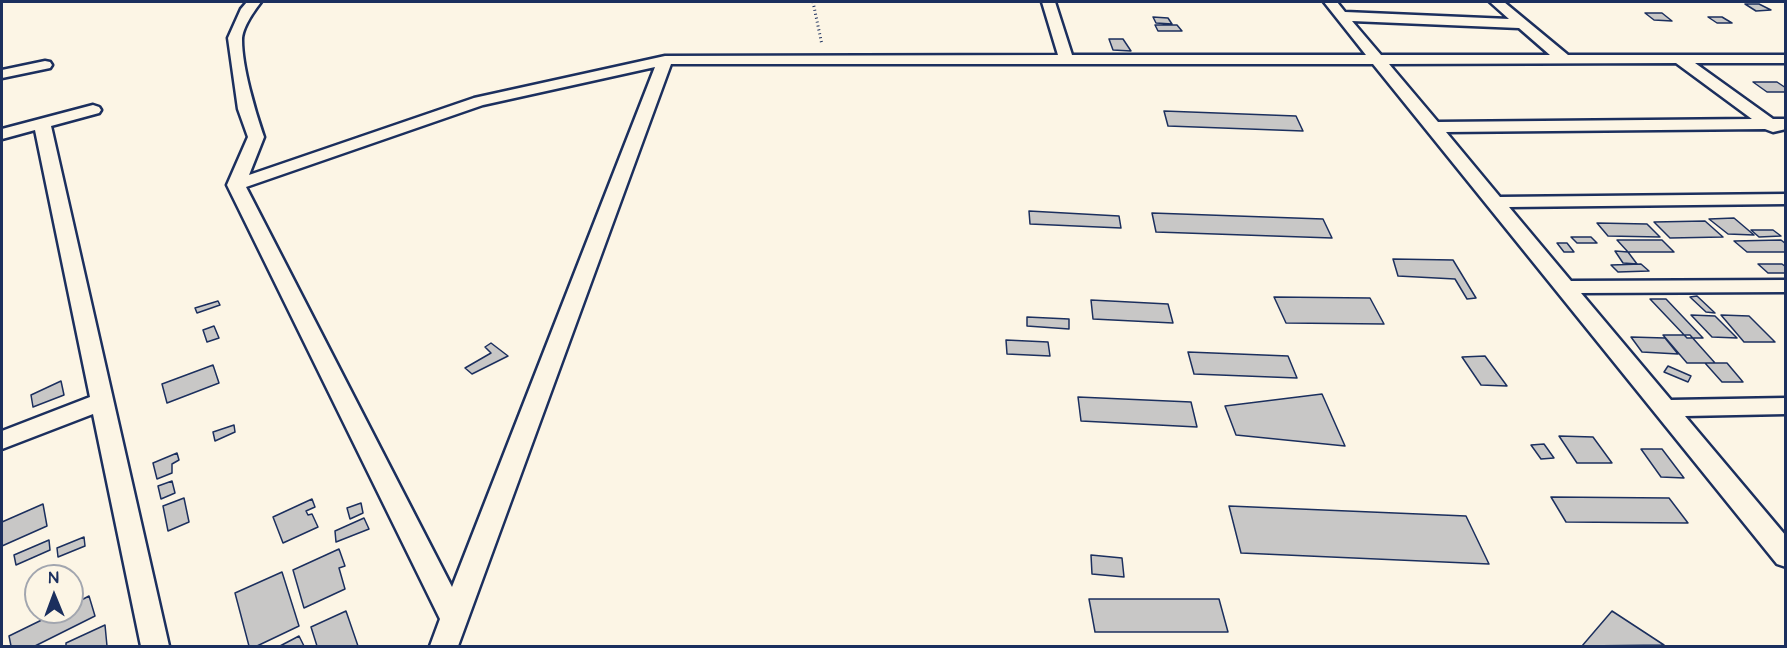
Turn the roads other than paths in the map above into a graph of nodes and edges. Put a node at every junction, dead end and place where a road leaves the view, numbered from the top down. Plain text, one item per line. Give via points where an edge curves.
1 (254, 2) edge
2 (1048, 2) edge
3 (1497, 2) edge
4 (1425, 7) dead end
5 (1335, 9) edge
6 (1435, 19) junction
7 (1523, 24) junction
8 (1785, 59) edge
9 (665, 60) junction
10 (1565, 60) junction
11 (1681, 60) junction
12 (1067, 61) junction
13 (1378, 61) junction
14 (45, 65) dead end
15 (2, 74) edge
16 (93, 110) dead end
17 (42, 123) junction
18 (1778, 124) edge
19 (1431, 127) junction
20 (2, 134) edge
21 (1785, 136) edge
22 (236, 185) junction
23 (1785, 199) edge
24 (1493, 202) junction
25 (1785, 286) edge
26 (1564, 287) junction
27 (102, 400) junction
28 (1785, 406) edge
29 (1664, 408) junction
30 (2, 440) edge
31 (1785, 556) edge
32 (454, 619) junction
33 (155, 646) edge
34 (444, 646) edge

1 - 22 street via 235,38 246,109 256,137
2 - 12 street
3 - 7 street
4 - 6 street
5 - 6 street
5 - 13 street
6 - 7 street
7 - 10 street
8 - 11 street
9 - 12 street
9 - 22 street via 479,101
9 - 32 street
10 - 11 street
10 - 13 street
11 - 18 street
12 - 13 street
13 - 19 street
14 - 15 street
16 - 17 street
17 - 20 street
17 - 27 street
18 - 19 street
18 - 21 street
19 - 24 street
22 - 32 street
23 - 24 street
24 - 26 street
25 - 26 street
26 - 29 street
27 - 30 street
27 - 33 street
28 - 29 street
29 - 31 street
32 - 34 street

